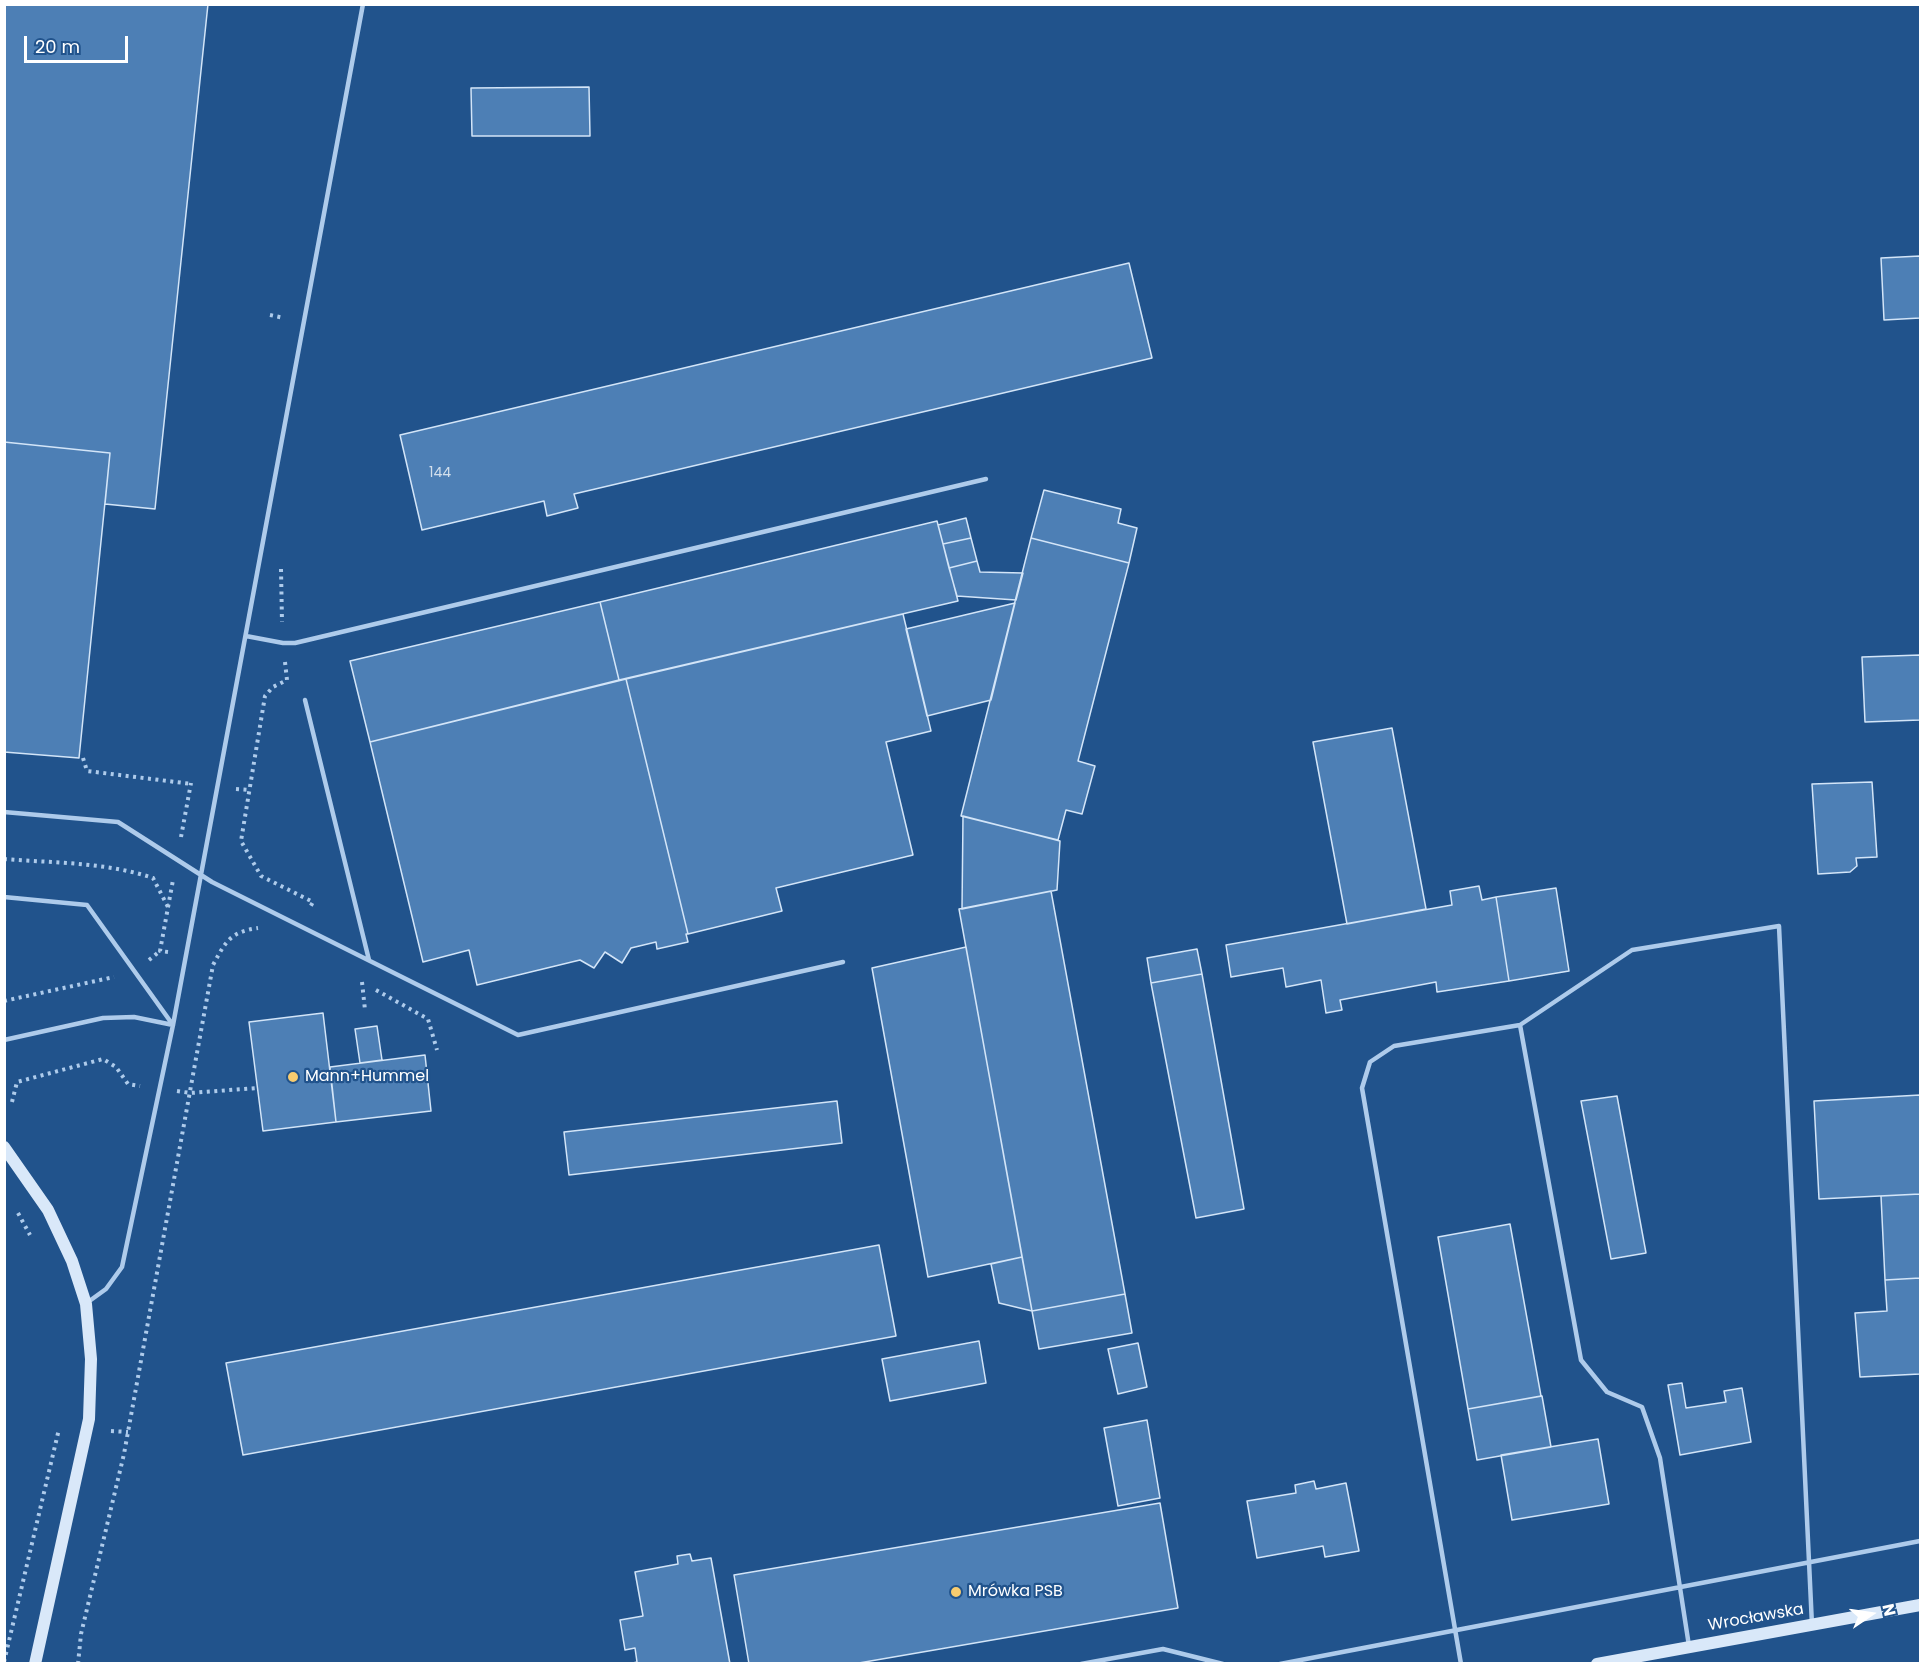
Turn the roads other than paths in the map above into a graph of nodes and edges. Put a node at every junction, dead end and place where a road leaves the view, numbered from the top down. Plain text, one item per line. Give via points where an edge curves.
1 (363, 4) edge
2 (986, 479) dead end
3 (246, 636) junction
4 (305, 700) dead end
5 (4, 812) edge
6 (201, 874) junction
7 (4, 897) edge
8 (369, 960) junction
9 (843, 962) dead end
10 (173, 1025) junction
11 (1520, 1025) junction
12 (4, 1040) edge
13 (4, 1147) edge
14 (86, 1304) junction
15 (1920, 1541) edge
16 (1809, 1562) junction
17 (1680, 1588) junction
18 (1920, 1605) edge
19 (1812, 1624) junction
20 (1455, 1629) junction
21 (1689, 1647) junction
22 (34, 1664) edge
23 (1081, 1664) edge
24 (1223, 1664) edge
25 (1280, 1664) edge
26 (1461, 1664) edge
27 (1597, 1664) edge

1 - 3 lane
2 - 3 lane via 295,643
3 - 6 lane
4 - 8 lane
5 - 6 lane via 118,822
6 - 8 lane
6 - 10 lane
7 - 10 lane via 87,905
8 - 9 lane via 518,1035
10 - 12 lane via 134,1017 103,1018
10 - 14 lane via 122,1267 106,1289
11 - 16 lane via 1632,950 1779,926
11 - 17 lane via 1581,1360 1607,1392 1642,1407 1660,1458
11 - 20 lane via 1394,1046 1370,1062 1362,1088
13 - 14 street via 48,1210 72,1261
14 - 22 street via 91,1359 89,1419
15 - 16 lane
16 - 17 lane
16 - 19 lane
17 - 20 lane
17 - 21 lane
18 - 19 street, Wrocławska
19 - 21 street, Wrocławska
20 - 25 lane
20 - 26 lane
21 - 27 street, Wrocławska
23 - 24 lane via 1163,1649

